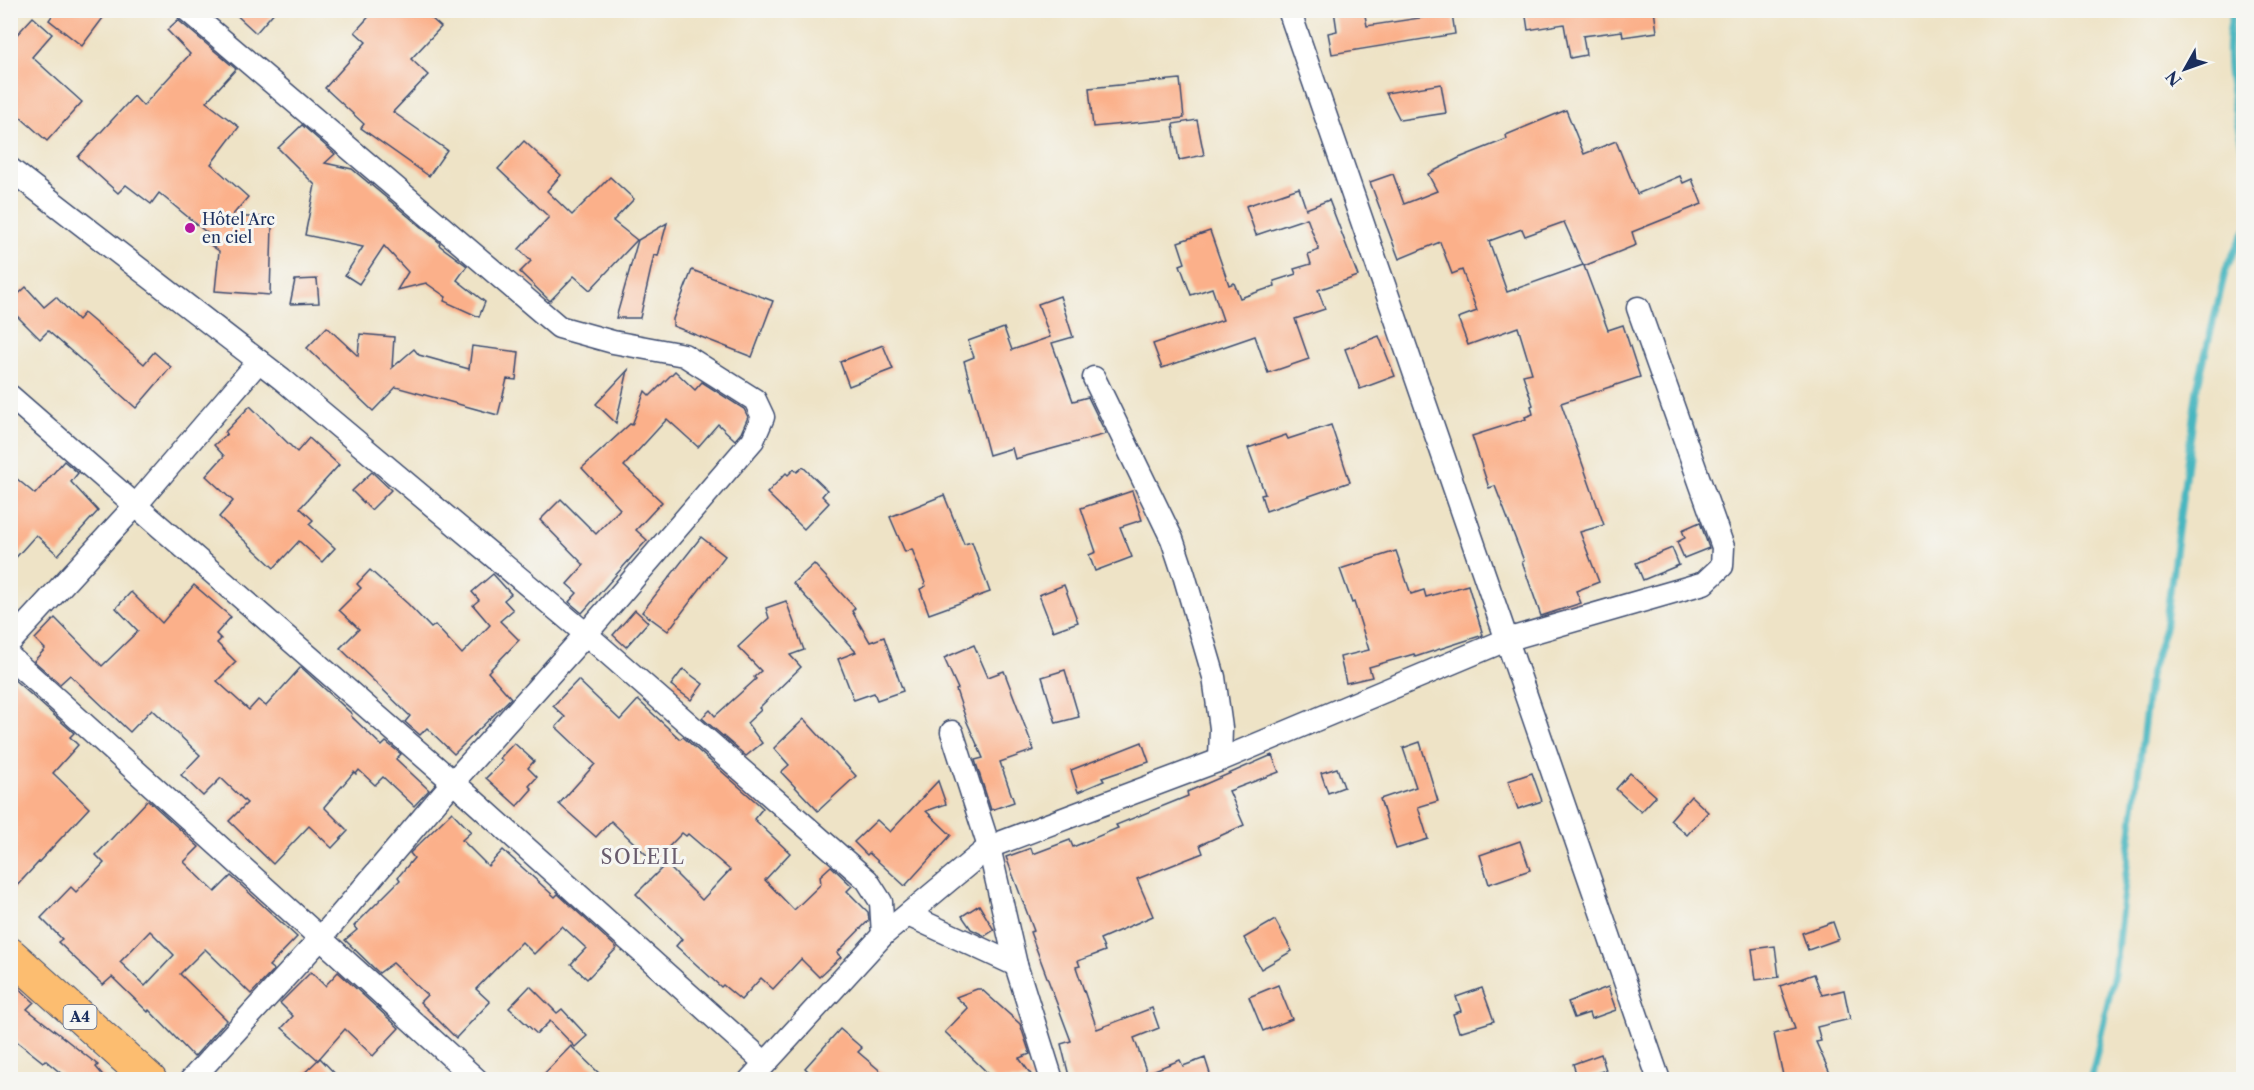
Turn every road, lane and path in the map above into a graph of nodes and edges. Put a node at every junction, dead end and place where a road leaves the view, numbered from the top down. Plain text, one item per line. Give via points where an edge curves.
1 (187, 10) edge
2 (1288, 10) edge
3 (10, 169) edge
4 (1638, 308) dead end
5 (259, 361) junction
6 (1094, 378) dead end
7 (10, 396) edge
8 (136, 505) junction
9 (586, 634) junction
10 (1506, 640) junction
11 (10, 642) edge
12 (10, 657) edge
13 (952, 732) dead end
14 (1220, 760) junction
15 (453, 782) junction
16 (989, 847) junction
17 (908, 915) junction
18 (883, 935) junction
19 (320, 939) junction
20 (10, 954) edge
21 (1016, 965) junction
22 (765, 1063) junction
23 (1047, 1076) edge
24 (150, 1080) edge
25 (191, 1080) edge
26 (477, 1080) edge
27 (750, 1080) edge
28 (1659, 1080) edge

1 - 9 street via 560,327 684,355 755,400 763,417 753,440
2 - 10 street
3 - 5 street
4 - 10 street via 1724,547 1722,566 1704,583
5 - 8 street
5 - 9 street
6 - 14 street via 1178,557 1214,677 1221,728
7 - 8 street
8 - 11 street
8 - 15 street
9 - 15 street
9 - 18 street via 867,880 882,902
10 - 14 street
10 - 28 street
12 - 19 street
13 - 16 street
14 - 16 street
15 - 19 street
15 - 22 street
16 - 17 street
16 - 21 street
17 - 18 street
17 - 21 street
18 - 22 street
19 - 25 street
19 - 26 street
20 - 24 main road, A4
21 - 23 street
22 - 27 street

